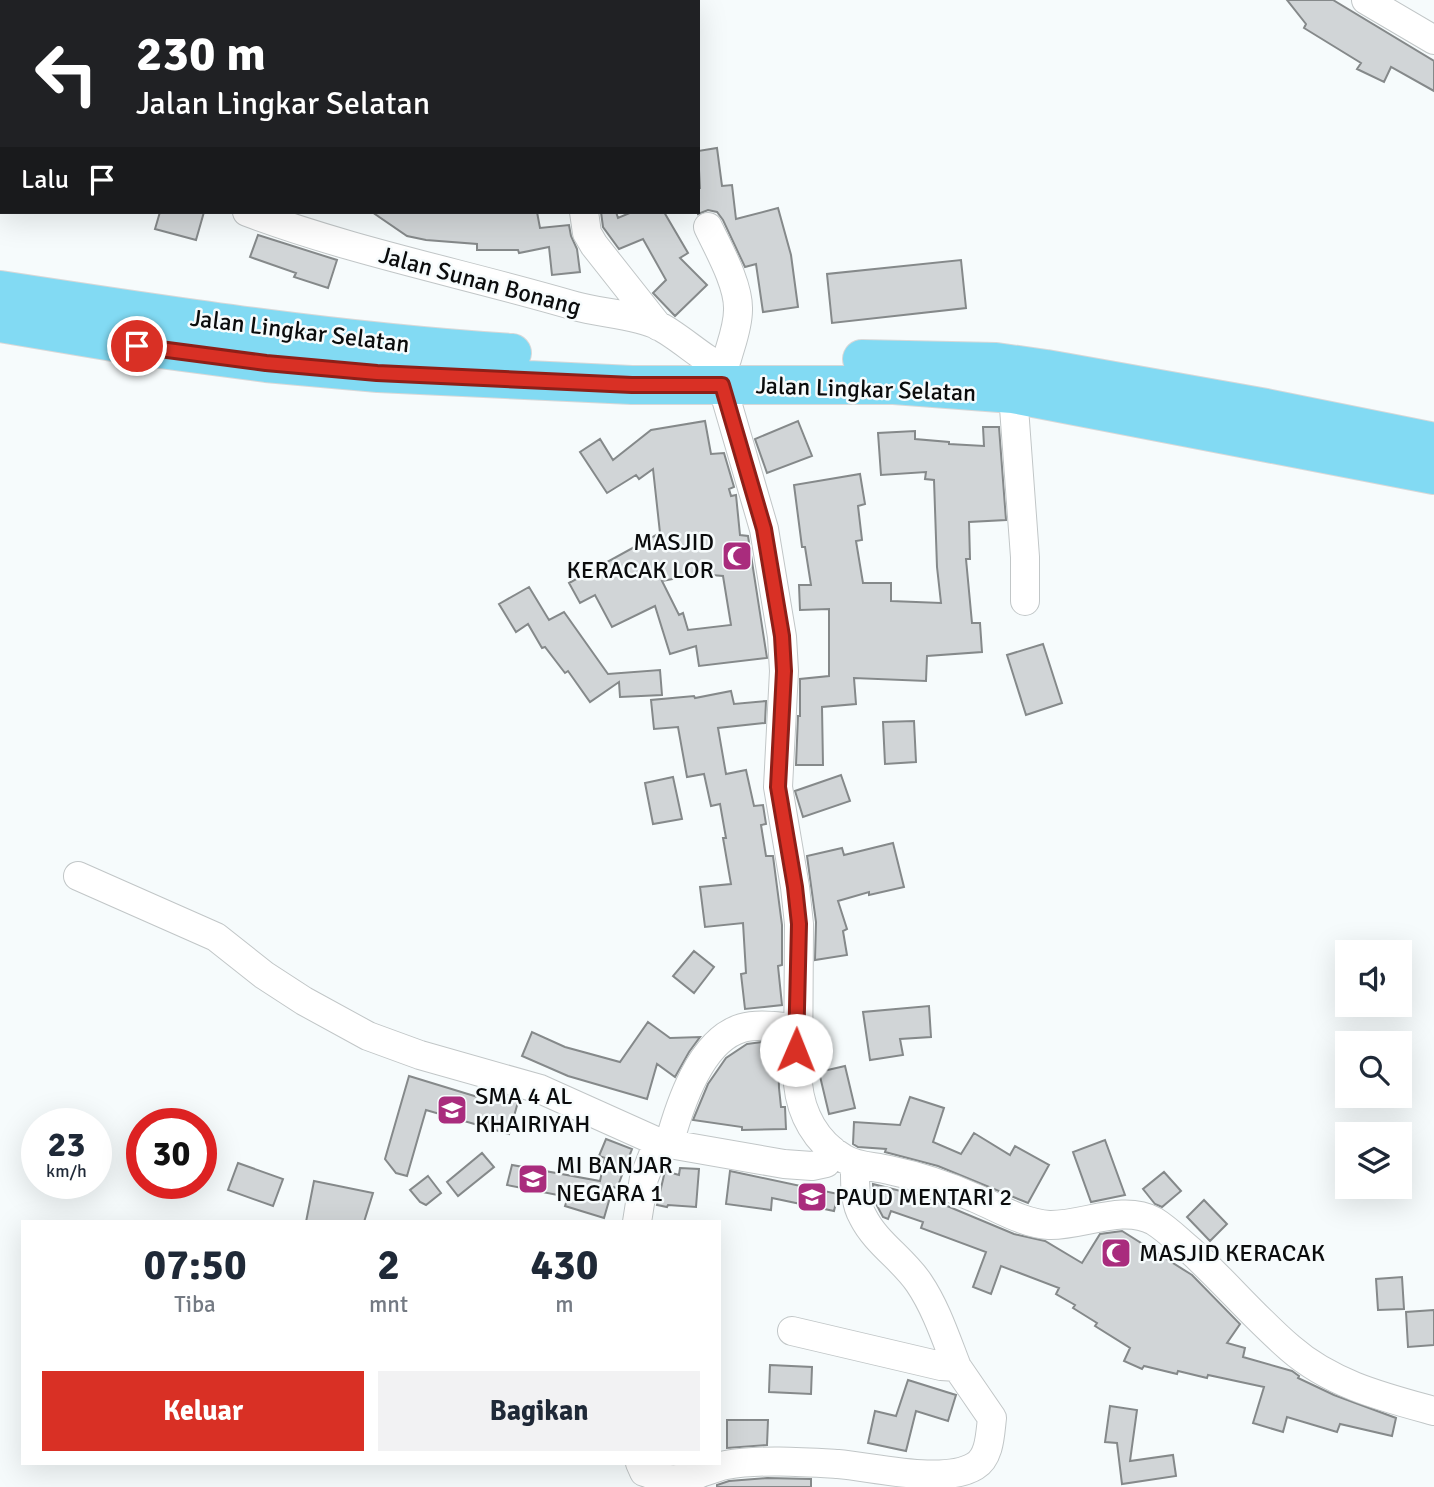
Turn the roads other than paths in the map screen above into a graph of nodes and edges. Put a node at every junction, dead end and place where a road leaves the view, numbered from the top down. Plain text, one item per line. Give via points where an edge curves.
1 (1366, 0) edge
2 (1434, 40) edge
3 (253, 214) edge
4 (584, 214) edge
5 (708, 227) dead end
6 (0, 290) edge
7 (0, 323) edge
8 (659, 326) junction
9 (719, 368) junction
10 (1013, 394) junction
11 (1305, 433) junction
12 (1434, 442) edge
13 (1434, 475) edge
14 (1025, 601) dead end
15 (78, 876) dead end
16 (797, 1028) junction
17 (663, 1143) junction
18 (844, 1157) junction
19 (637, 1220) edge
20 (792, 1331) dead end
21 (957, 1367) junction
22 (1434, 1411) edge
23 (641, 1465) edge

1 - 2 street
3 - 8 street, Jalan Sunan Bonang via 383,256
4 - 8 street via 594,245
5 - 9 street via 738,303 738,319
6 - 9 highway, Jalan Lingkar Selatan via 377,342
7 - 9 highway, Jalan Lingkar Selatan via 137,346 377,373 632,385
8 - 9 street, Jalan Sunan Bonang
9 - 10 highway, Jalan Lingkar Selatan
9 - 11 highway, Jalan Lingkar Selatan via 938,359 996,362 1091,376
9 - 16 street via 764,529 782,636 778,787 799,924
10 - 11 highway, Jalan Lingkar Selatan
10 - 14 street
11 - 12 highway, Jalan Lingkar Selatan
11 - 13 highway, Jalan Lingkar Selatan
15 - 17 street via 216,937 303,1001 368,1036 540,1089
16 - 17 street via 741,1028 720,1041 695,1074
16 - 18 street via 800,1103 815,1131
17 - 18 street via 812,1166
17 - 19 street via 644,1178
18 - 21 street via 862,1217 919,1283
18 - 22 street via 946,1186 1038,1223 1126,1215 1148,1219 1212,1270 1314,1367 1358,1388
20 - 21 street
21 - 23 street via 992,1418 988,1448 976,1465 956,1473 762,1463 727,1465 688,1478 668,1479 644,1472

